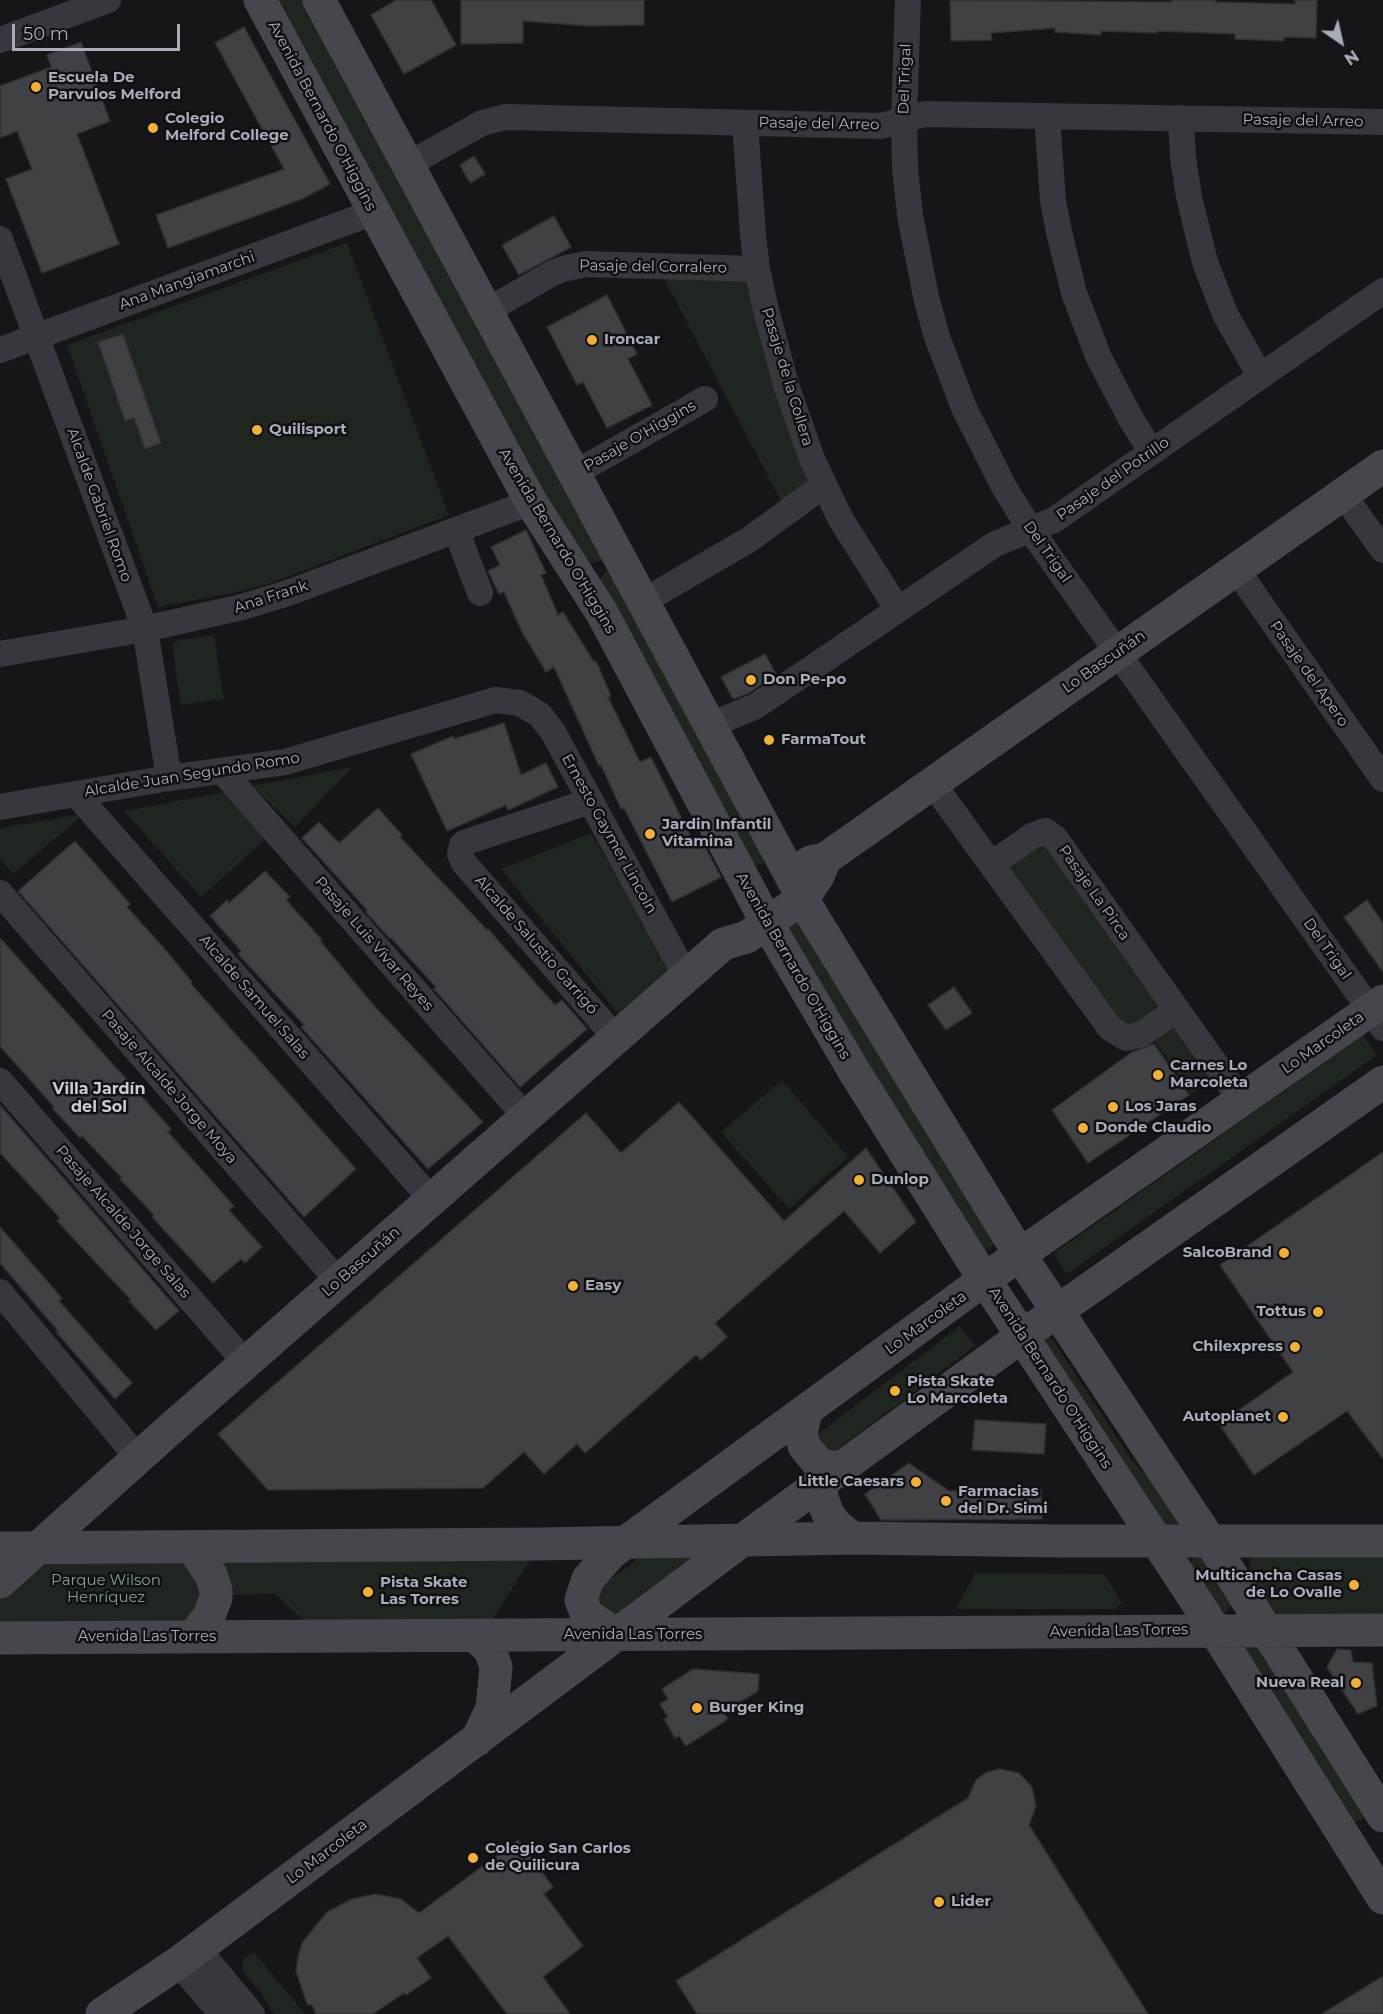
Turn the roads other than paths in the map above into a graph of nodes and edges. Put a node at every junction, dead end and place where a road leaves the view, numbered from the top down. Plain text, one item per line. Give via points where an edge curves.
1 (108, 0) edge
2 (260, 0) edge
3 (320, 0) edge
4 (908, 0) edge
5 (0, 40) edge
6 (1047, 116) junction
7 (1181, 118) junction
8 (904, 120) junction
9 (1383, 122) edge
10 (745, 123) junction
11 (409, 164) junction
12 (374, 212) junction
13 (0, 239) edge
14 (757, 269) junction
15 (1383, 291) edge
16 (488, 310) junction
17 (36, 337) junction
18 (0, 350) edge
19 (1260, 376) junction
20 (705, 399) dead end
21 (1152, 452) junction
22 (1383, 466) edge
23 (575, 473) junction
24 (824, 485) junction
25 (1343, 494) junction
26 (531, 502) junction
27 (1030, 529) junction
28 (456, 530) junction
29 (1383, 550) edge
30 (1236, 569) junction
31 (480, 593) dead end
32 (644, 601) junction
33 (898, 610) junction
34 (145, 629) junction
35 (1117, 652) junction
36 (0, 654) edge
37 (520, 703) joint
38 (711, 725) junction
39 (222, 771) junction
40 (169, 778) junction
41 (1383, 780) edge
42 (933, 784) junction
43 (76, 794) junction
44 (591, 801) junction
45 (0, 807) edge
46 (992, 864) junction
47 (797, 887) junction
48 (0, 892) edge
49 (761, 911) junction
50 (686, 976) junction
51 (1176, 1010) junction
52 (1379, 1013) edge
53 (616, 1038) junction
54 (0, 1081) edge
55 (1383, 1082) edge
56 (1241, 1100) junction
57 (526, 1117) junction
58 (432, 1200) junction
59 (1020, 1255) junction
60 (985, 1279) junction
61 (339, 1282) junction
62 (0, 1292) edge
63 (1057, 1311) junction
64 (1022, 1335) junction
65 (246, 1363) junction
66 (806, 1412) junction
67 (138, 1458) junction
68 (832, 1475) junction
69 (852, 1538) junction
70 (744, 1539) junction
71 (626, 1541) junction
72 (1210, 1541) junction
73 (1383, 1541) edge
74 (1157, 1542) junction
75 (192, 1546) junction
76 (0, 1548) edge
77 (37, 1548) junction
78 (0, 1582) edge
79 (579, 1620) junction
80 (1383, 1629) edge
81 (1214, 1630) junction
82 (1266, 1630) junction
83 (618, 1635) junction
84 (476, 1636) junction
85 (193, 1637) junction
86 (0, 1638) edge
87 (549, 1687) junction
88 (477, 1740) junction
89 (1382, 1812) edge
90 (1383, 1898) edge
91 (188, 1956) junction
92 (102, 2014) edge
93 (222, 2014) edge
94 (252, 2014) edge

1 - 5 street
2 - 12 main road, Avenida Bernardo O'Higgins
3 - 11 main road
4 - 8 street, Del Trigal
6 - 7 street, Pasaje del Arreo
6 - 8 street, Pasaje del Arreo via 925,114
6 - 21 street via 1053,201 1074,293 1099,358
7 - 9 street, Pasaje del Arreo
7 - 19 street via 1189,197 1205,262 1225,314
8 - 10 street, Pasaje del Arreo via 881,126
8 - 27 street, Del Trigal via 910,215 938,337 964,408
10 - 11 street, Pasaje del Arreo via 497,118
10 - 14 street, Pasaje de la Collera
11 - 16 main road
12 - 17 street, Ana Mangiamarchi
12 - 26 main road, Avenida Bernardo O'Higgins
13 - 17 street, Alcalde Gabriel Romo
14 - 16 street, Pasaje del Corralero via 585,264 553,273
14 - 24 street, Pasaje de la Collera via 788,388
15 - 19 street, Pasaje del Potrillo
16 - 23 main road
17 - 18 street, Ana Mangiamarchi
17 - 34 street, Alcalde Gabriel Romo
19 - 21 street, Pasaje del Potrillo
20 - 23 street, Pasaje O'Higgins
21 - 27 street, Pasaje del Potrillo via 1054,520
22 - 25 main road, Lo Bascuñán
23 - 32 main road
24 - 32 street via 750,539
24 - 33 street, Pasaje de la Collera via 854,544
25 - 29 street
25 - 30 main road, Lo Bascuñán
26 - 28 street, Ana Frank
26 - 49 main road, Avenida Bernardo O'Higgins via 602,613
27 - 33 street, Pasaje del Potrillo via 995,544
27 - 35 street, Del Trigal
28 - 31 street
28 - 34 street, Ana Frank via 265,601
30 - 35 main road, Lo Bascuñán
30 - 41 street, Pasaje del Apero
32 - 38 main road
33 - 38 street, Pasaje del Potrillo via 756,706
34 - 36 street, Ana Frank
34 - 40 street, Alcalde Gabriel Romo
35 - 42 main road, Lo Bascuñán
35 - 52 street, Del Trigal
37 - 39 street, Alcalde Juan Segundo Romo via 495,700 312,755
37 - 44 street, Ernesto Gaymer Lincoln via 548,723
38 - 47 main road
39 - 40 street, Alcalde Juan Segundo Romo
39 - 57 street, Pasaje Luis Vivar Reyes
40 - 43 street, Alcalde Juan Segundo Romo
42 - 46 street
42 - 47 main road, Lo Bascuñán via 825,859 818,876
43 - 45 street, Alcalde Juan Segundo Romo
43 - 58 street, Alcalde Samuel Salas
44 - 50 street, Ernesto Gaymer Lincoln
44 - 53 street, Alcalde Salustio Garrigó via 471,840 462,845 460,854
46 - 51 street via 1110,1028 1126,1038 1142,1034
46 - 51 street, Pasaje La Pirca via 1032,836 1045,831 1054,838
47 - 49 main road, Lo Bascuñán
47 - 59 main road via 868,1010
48 - 61 street, Pasaje Alcalde Jorge Moya
49 - 50 main road, Lo Bascuñán via 736,918 723,944
49 - 60 main road, Avenida Bernardo O'Higgins via 859,1080
50 - 53 main road, Lo Bascuñán
51 - 56 street, Pasaje La Pirca
52 - 56 main road, Lo Marcoleta
53 - 57 main road, Lo Bascuñán
54 - 65 street, Pasaje Alcalde Jorge Salas
55 - 63 main road, Lo Marcoleta
56 - 59 main road, Lo Marcoleta
57 - 58 main road, Lo Bascuñán
58 - 61 main road, Lo Bascuñán
59 - 60 main road, Lo Marcoleta
59 - 63 main road
60 - 64 main road, Avenida Bernardo O'Higgins
60 - 66 main road, Lo Marcoleta
61 - 65 main road, Lo Bascuñán
62 - 67 street
63 - 64 main road, Lo Marcoleta
63 - 72 main road
64 - 68 main road, Lo Marcoleta
64 - 74 main road, Avenida Bernardo O'Higgins
65 - 67 main road, Lo Bascuñán
66 - 68 main road via 801,1433 804,1446
66 - 71 main road, Lo Marcoleta
67 - 77 main road, Lo Bascuñán
68 - 69 main road via 822,1498 837,1526
68 - 70 main road, Lo Marcoleta
69 - 70 main road
69 - 74 main road
70 - 71 main road
70 - 83 main road, Lo Marcoleta
71 - 75 main road
71 - 79 main road, Lo Marcoleta via 588,1579
72 - 73 main road
72 - 74 main road
72 - 82 main road
74 - 81 main road, Avenida Bernardo O'Higgins
75 - 77 main road
75 - 85 main road via 216,1590 209,1616
76 - 77 main road
77 - 78 main road, Lo Bascuñán
79 - 83 main road, Avenida Las Torres
79 - 84 main road, Avenida Las Torres
79 - 87 main road, Lo Marcoleta
80 - 82 main road, Avenida Las Torres
81 - 82 main road, Avenida Las Torres
81 - 83 main road, Avenida Las Torres
81 - 90 main road, Avenida Bernardo O'Higgins
82 - 89 main road
83 - 87 main road, Lo Marcoleta
84 - 85 main road, Avenida Las Torres
84 - 88 main road via 490,1650 496,1668 492,1708
85 - 86 main road, Avenida Las Torres
87 - 88 main road, Lo Marcoleta
88 - 91 main road, Lo Marcoleta
91 - 92 main road, Lo Marcoleta
91 - 93 street
91 - 94 street

